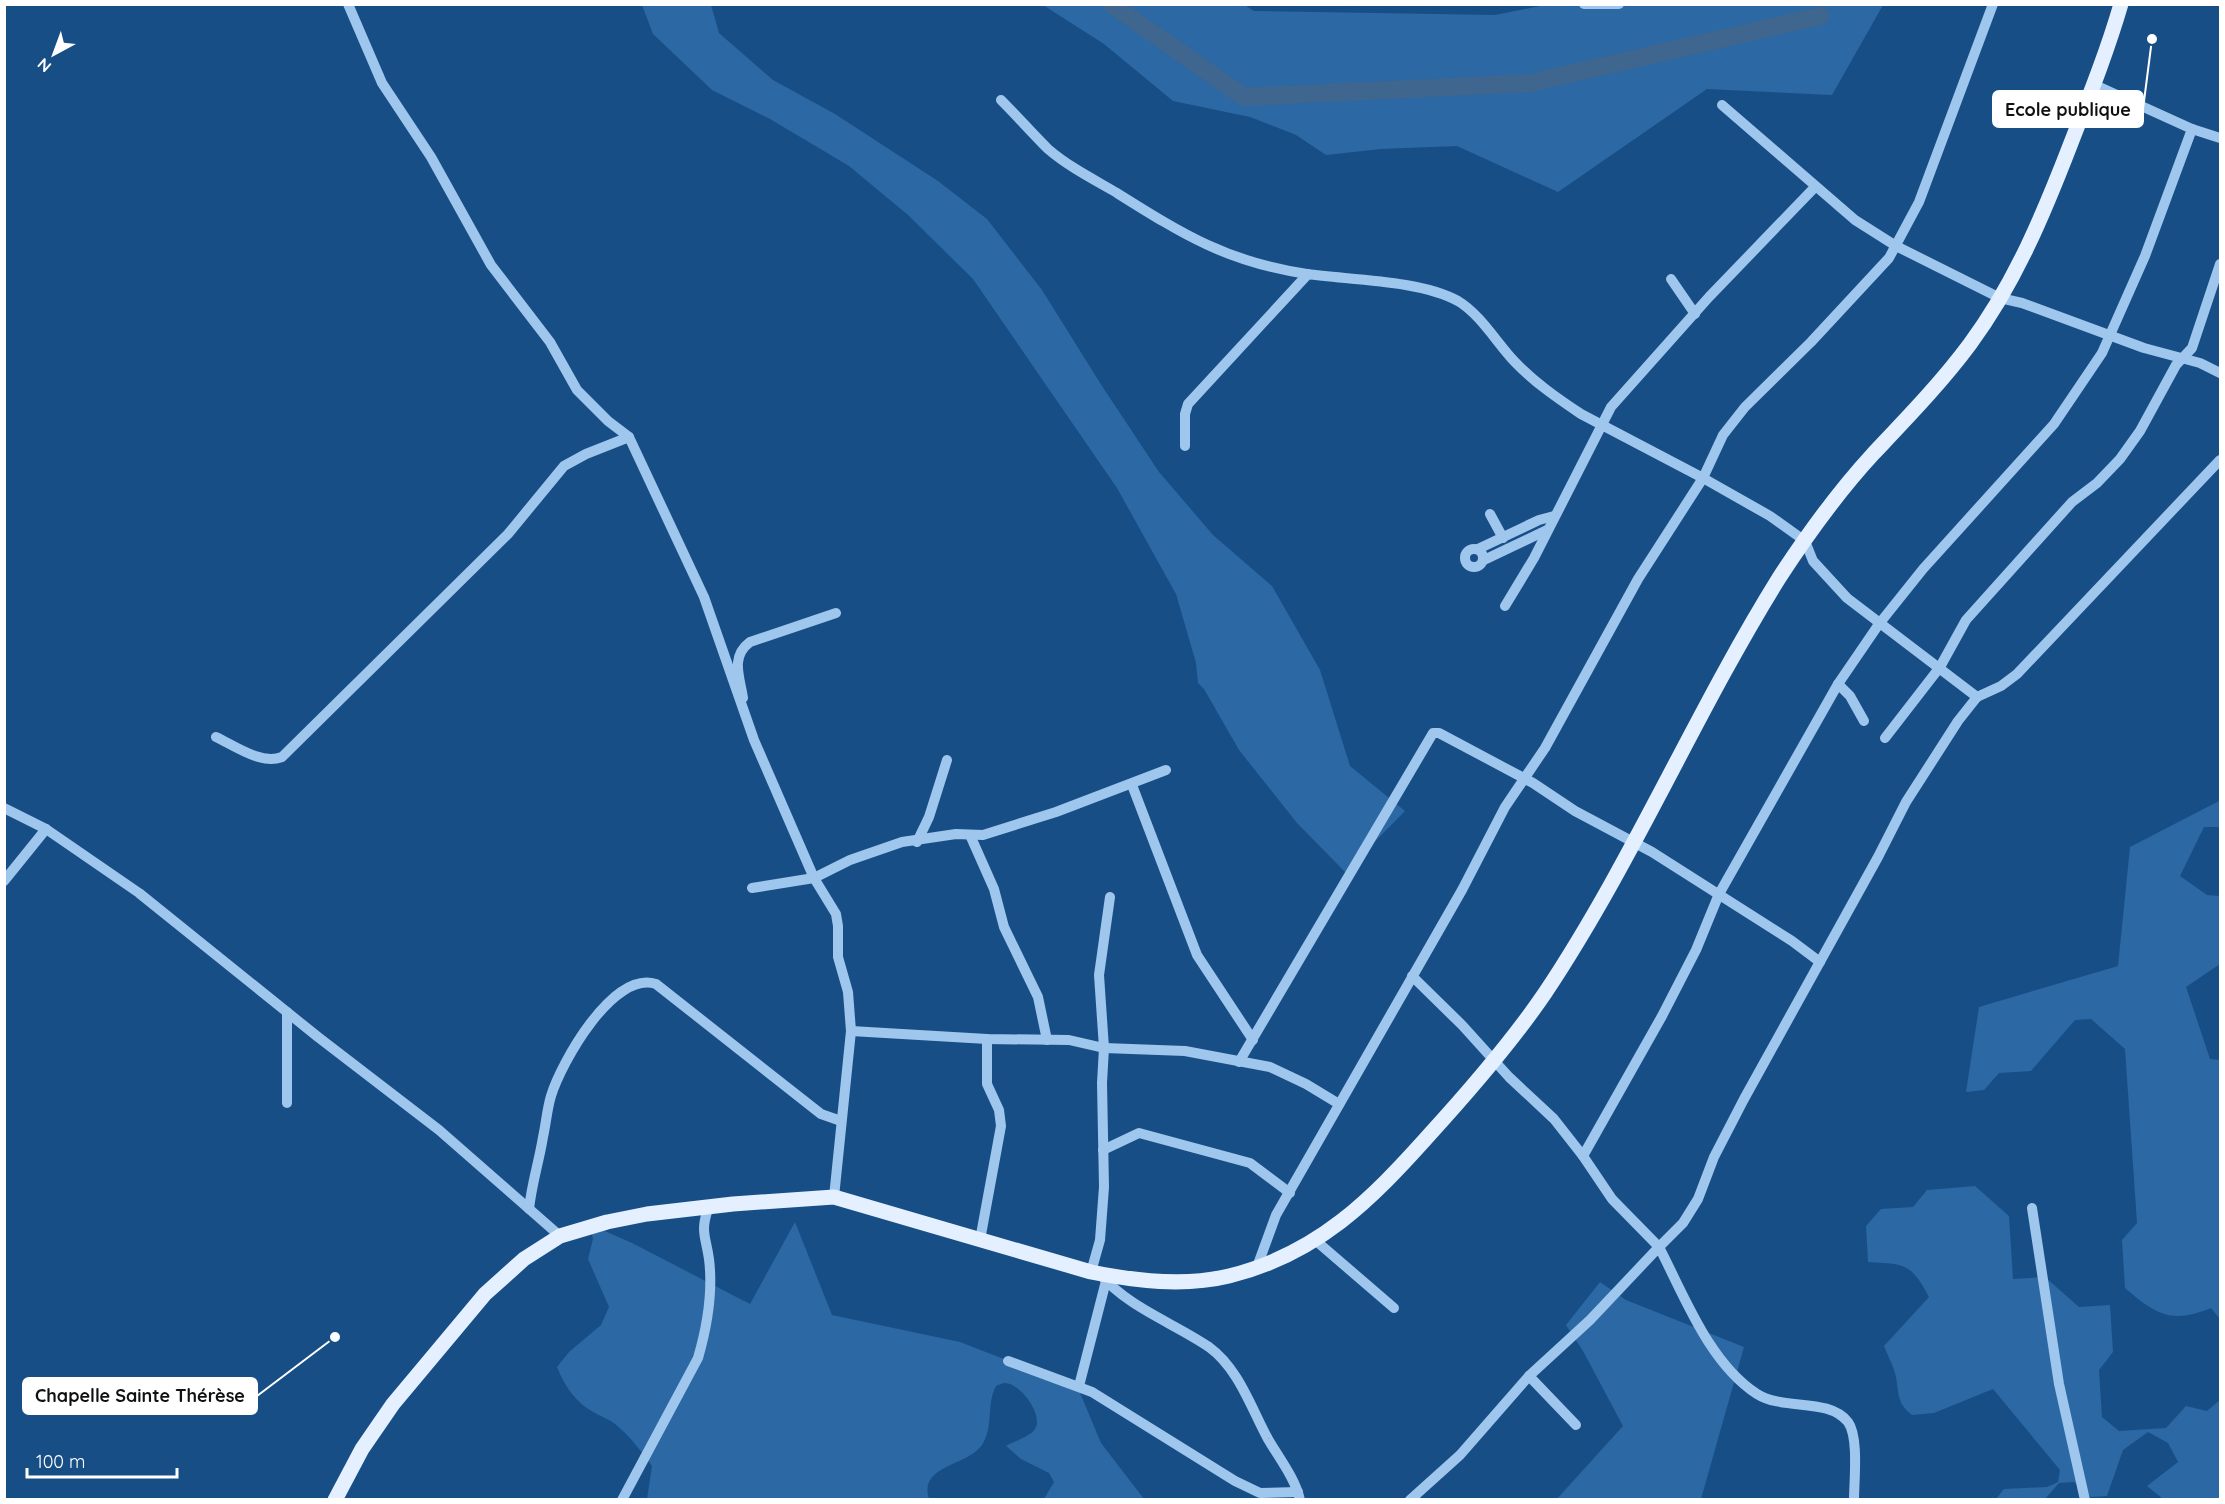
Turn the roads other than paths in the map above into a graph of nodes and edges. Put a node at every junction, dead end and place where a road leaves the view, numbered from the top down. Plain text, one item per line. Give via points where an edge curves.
1 (348, 4) edge
2 (1584, 4) edge
3 (1619, 4) edge
4 (1993, 4) edge
5 (2121, 4) edge
6 (2095, 85) junction
7 (1001, 100) dead end
8 (1722, 105) dead end
9 (2192, 129) junction
10 (2220, 138) edge
11 (1815, 187) junction
12 (1896, 246) junction
13 (2220, 264) edge
14 (1308, 274) junction
15 (1671, 279) dead end
16 (2000, 298) junction
17 (1695, 314) junction
18 (2112, 335) junction
19 (2182, 358) junction
20 (2220, 373) edge
21 (1600, 424) junction
22 (629, 437) junction
23 (1185, 446) dead end
24 (2220, 460) edge
25 (1703, 478) junction
26 (1490, 514) dead end
27 (1554, 516) junction
28 (1547, 530) junction
29 (1503, 538) junction
30 (1805, 541) junction
31 (1478, 549) junction
32 (1484, 560) junction
33 (1505, 606) dead end
34 (836, 613) dead end
35 (1879, 624) junction
36 (1940, 667) junction
37 (1838, 684) junction
38 (1977, 697) junction
39 (746, 719) junction
40 (1864, 721) dead end
41 (216, 736) dead end
42 (1885, 738) dead end
43 (947, 760) dead end
44 (1166, 770) dead end
45 (1523, 780) junction
46 (1132, 785) junction
47 (4, 808) edge
48 (46, 829) junction
49 (970, 835) junction
50 (917, 842) junction
51 (1635, 842) junction
52 (814, 878) junction
53 (4, 881) edge
54 (752, 888) dead end
55 (1719, 894) junction
56 (1110, 897) dead end
57 (1820, 962) junction
58 (1412, 976) junction
59 (287, 1012) junction
60 (851, 1031) junction
61 (987, 1040) junction
62 (1047, 1040) junction
63 (1253, 1040) junction
64 (1104, 1048) junction
65 (1494, 1061) junction
66 (1239, 1062) junction
67 (287, 1103) dead end
68 (1339, 1104) junction
69 (841, 1120) junction
70 (1103, 1150) junction
71 (1583, 1156) junction
72 (1290, 1193) junction
73 (834, 1197) junction
74 (2032, 1208) dead end
75 (529, 1209) junction
76 (708, 1209) junction
77 (560, 1236) junction
78 (980, 1240) junction
79 (1315, 1240) junction
80 (1659, 1247) junction
81 (1257, 1267) junction
82 (1099, 1275) junction
83 (1394, 1308) dead end
84 (1008, 1361) dead end
85 (1529, 1376) junction
86 (1079, 1386) junction
87 (1576, 1425) dead end
88 (1299, 1496) edge
89 (335, 1500) edge
90 (622, 1500) edge
91 (1410, 1500) edge
92 (1854, 1500) edge
93 (2085, 1500) edge

1 - 22 street via 382,83 431,157 491,265 550,342 578,390
2 - 3 street
4 - 12 street via 1919,202
5 - 6 main road
6 - 9 street
6 - 16 main road via 2030,242
7 - 14 street via 1071,167 1193,240 1239,259
8 - 11 street
9 - 10 street
9 - 18 street
11 - 12 street via 1855,220
11 - 17 street
12 - 16 street
12 - 25 street via 1819,334 1745,407 1723,435
13 - 19 street via 2198,335
14 - 21 street via 1431,291 1460,302 1533,380
14 - 23 street via 1188,404
15 - 17 street
16 - 18 street
16 - 30 main road via 1954,365 1871,456
17 - 21 street
18 - 19 street
18 - 35 street via 2054,424 1923,569
19 - 20 street
19 - 36 street via 2120,459 2072,502 1966,620
21 - 25 street
21 - 27 street
22 - 39 street via 704,597
22 - 41 street via 564,466 508,534 282,757 263,759
24 - 38 street via 2017,674
25 - 30 street
25 - 45 street via 1638,579 1545,748
26 - 29 street
27 - 28 street
27 - 29 street
28 - 32 street
28 - 33 street
29 - 31 street
30 - 35 street via 1813,561 1847,598
30 - 51 main road via 1703,712
31 - 32 street
31 - 32 street via 1466,552 1467,565 1480,566
34 - 39 street via 750,642 739,652
35 - 36 street
35 - 37 street
36 - 38 street
36 - 42 street
37 - 40 street
37 - 55 street
38 - 57 street via 1906,802
39 - 52 street
43 - 50 street
44 - 46 street
45 - 51 street
45 - 58 street
45 - 63 street via 1433,733
46 - 49 street via 983,835
46 - 63 street via 1197,955
47 - 48 street
48 - 53 street
48 - 59 street via 139,893
49 - 50 street
49 - 62 street via 994,889 1004,927 1038,997
50 - 52 street via 881,848
51 - 55 street
51 - 65 main road via 1547,990
52 - 54 street
52 - 60 street via 837,920 838,957 848,992
55 - 57 street
55 - 71 street via 1662,1016
56 - 64 street via 1099,975
57 - 80 street via 1714,1157 1698,1198 1683,1223
58 - 65 street
58 - 68 street
59 - 67 street
59 - 75 street via 439,1130
60 - 61 street
60 - 69 street
61 - 62 street
61 - 78 street via 987,1084 999,1110 1001,1126
62 - 64 street via 1070,1040
63 - 66 street
64 - 66 street via 1185,1051
64 - 70 street
65 - 71 street via 1554,1119
65 - 79 main road via 1385,1182 1337,1228
66 - 68 street via 1270,1067
68 - 72 street
69 - 73 street
69 - 75 street via 821,1113 656,984 640,983 605,1004 574,1048 551,1094 532,1177
70 - 72 street via 1139,1133 1250,1163
70 - 82 street
71 - 80 street via 1612,1199
72 - 81 street via 1276,1215
73 - 76 main road
73 - 78 main road
74 - 93 street via 2059,1384
75 - 77 street
76 - 77 main road via 627,1217
76 - 90 street via 702,1225 709,1260 709,1302 698,1358
77 - 89 main road via 505,1274 465,1315 393,1404 362,1449
78 - 82 main road
79 - 81 main road
79 - 83 street
80 - 85 street via 1590,1320
80 - 92 street via 1705,1337 1744,1383 1758,1395 1781,1404 1831,1410 1849,1424 1854,1439
81 - 82 main road via 1188,1281
82 - 86 street
82 - 88 street via 1133,1304 1211,1348 1225,1363 1242,1387
84 - 86 street
85 - 87 street
85 - 91 street via 1460,1455
86 - 88 street via 1142,1420 1234,1481 1260,1492

